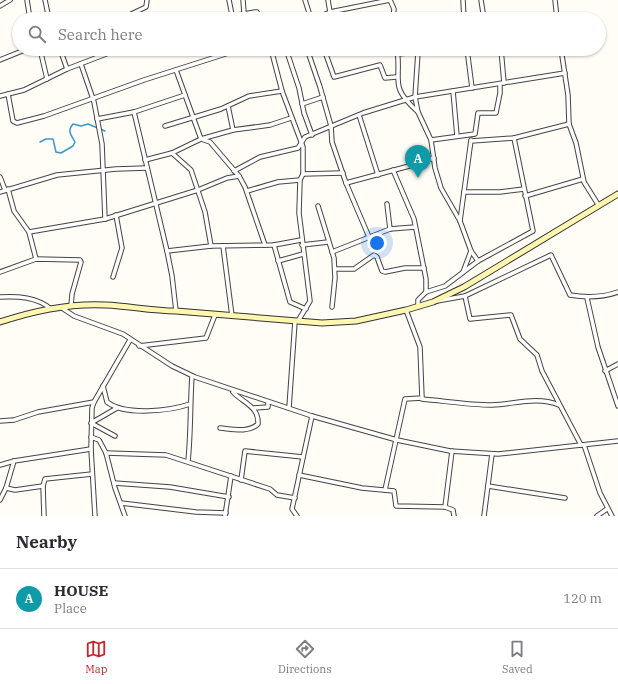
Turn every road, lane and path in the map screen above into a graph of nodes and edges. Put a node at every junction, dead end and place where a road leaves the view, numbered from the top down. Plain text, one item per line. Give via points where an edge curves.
1 (10, 0) edge
2 (27, 0) edge
3 (45, 0) edge
4 (147, 0) edge
5 (229, 0) edge
6 (243, 0) edge
7 (305, 0) edge
8 (328, 0) edge
9 (390, 0) edge
10 (463, 0) edge
11 (481, 0) edge
12 (556, 0) edge
13 (0, 6) edge
14 (29, 12) edge
15 (48, 12) edge
16 (137, 12) edge
17 (231, 12) edge
18 (244, 12) edge
19 (309, 12) edge
20 (330, 12) joint
21 (394, 12) edge
22 (464, 12) edge
23 (483, 12) edge
24 (557, 12) edge
25 (12, 55) edge
26 (42, 56) edge
27 (63, 56) edge
28 (101, 56) edge
29 (219, 56) edge
30 (273, 56) edge
31 (288, 56) edge
32 (309, 56) edge
33 (326, 56) edge
34 (397, 56) edge
35 (418, 56) edge
36 (468, 56) edge
37 (501, 56) edge
38 (562, 56) edge
39 (0, 60) edge
40 (81, 64) junction
41 (68, 70) junction
42 (176, 70) junction
43 (564, 73) junction
44 (396, 77) junction
45 (47, 79) junction
46 (502, 83) junction
47 (472, 88) junction
48 (282, 91) junction
49 (453, 91) junction
50 (8, 94) junction
51 (185, 95) junction
52 (0, 96) edge
53 (322, 97) junction
54 (415, 97) junction
55 (92, 98) junction
56 (405, 101) junction
57 (302, 104) junction
58 (228, 106) junction
59 (134, 112) junction
60 (418, 112) junction
61 (359, 115) junction
62 (194, 117) junction
63 (291, 118) junction
64 (97, 119) junction
65 (569, 124) junction
66 (165, 126) dead end
67 (331, 126) junction
68 (233, 130) junction
69 (472, 134) junction
70 (312, 135) junction
71 (457, 136) junction
72 (514, 138) junction
73 (201, 139) junction
74 (431, 140) junction
75 (471, 141) junction
76 (302, 144) junction
77 (172, 153) junction
78 (434, 158) junction
79 (145, 160) junction
80 (147, 168) junction
81 (393, 170) junction
82 (102, 171) junction
83 (234, 171) junction
84 (303, 174) junction
85 (343, 174) junction
86 (378, 175) junction
87 (239, 176) junction
88 (0, 177) edge
89 (583, 179) junction
90 (300, 180) junction
91 (346, 183) junction
92 (524, 189) junction
93 (6, 190) junction
94 (198, 190) junction
95 (247, 191) junction
96 (0, 192) edge
97 (464, 192) junction
98 (618, 194) edge
99 (525, 196) junction
100 (156, 203) junction
101 (387, 204) dead end
102 (318, 206) dead end
103 (599, 206) junction
104 (116, 215) junction
105 (105, 219) junction
106 (460, 221) junction
107 (415, 227) junction
108 (390, 229) junction
109 (29, 232) junction
110 (369, 237) junction
111 (302, 240) junction
112 (328, 242) junction
113 (266, 245) junction
114 (274, 245) junction
115 (302, 245) junction
116 (211, 246) junction
117 (223, 246) junction
118 (167, 251) junction
119 (471, 251) junction
120 (332, 252) junction
121 (303, 254) junction
122 (36, 259) junction
123 (278, 261) junction
124 (478, 261) junction
125 (424, 268) junction
126 (335, 269) junction
127 (0, 272) edge
128 (463, 272) junction
129 (113, 277) dead end
130 (426, 292) junction
131 (618, 292) edge
132 (465, 296) junction
133 (0, 297) edge
134 (587, 298) junction
135 (433, 302) junction
136 (71, 306) junction
137 (332, 307) dead end
138 (418, 307) junction
139 (62, 308) junction
140 (51, 309) junction
141 (306, 309) junction
142 (406, 310) junction
143 (176, 311) junction
144 (215, 315) junction
145 (232, 316) junction
146 (296, 321) junction
147 (0, 322) edge
148 (130, 340) junction
149 (139, 346) junction
150 (618, 364) edge
151 (605, 371) junction
152 (192, 376) junction
153 (103, 386) junction
154 (233, 391) junction
155 (422, 399) junction
156 (94, 402) junction
157 (268, 402) junction
158 (190, 404) junction
159 (559, 405) junction
160 (618, 406) edge
161 (118, 407) junction
162 (254, 408) junction
163 (289, 408) junction
164 (312, 416) junction
165 (0, 422) edge
166 (91, 423) junction
167 (220, 428) dead end
168 (115, 436) dead end
169 (91, 437) junction
170 (397, 440) junction
171 (618, 441) edge
172 (582, 445) junction
173 (91, 449) junction
174 (452, 451) junction
175 (106, 453) junction
176 (492, 454) junction
177 (303, 457) junction
178 (14, 461) junction
179 (188, 461) junction
180 (0, 464) edge
181 (92, 474) junction
182 (299, 475) junction
183 (231, 476) junction
184 (241, 480) junction
185 (114, 483) junction
186 (43, 486) junction
187 (488, 486) junction
188 (6, 488) junction
189 (385, 490) junction
190 (228, 497) junction
191 (295, 498) junction
192 (565, 498) dead end
193 (0, 500) edge
194 (121, 503) junction
195 (445, 507) junction
196 (607, 509) junction
197 (226, 514) edge
198 (44, 516) edge
199 (95, 516) edge
200 (125, 516) edge
201 (296, 516) edge
202 (454, 516) edge
203 (484, 516) edge
204 (598, 516) edge
205 (612, 516) edge

1 - 13 street
2 - 14 street
3 - 15 street
4 - 16 street via 146,7
5 - 17 street
6 - 18 street
7 - 19 street
8 - 20 street
9 - 20 street
9 - 21 street
10 - 22 street
11 - 23 street
12 - 24 street
25 - 39 street
26 - 45 street
27 - 41 street
28 - 40 street
29 - 42 street
30 - 48 street
31 - 57 street
32 - 53 street
33 - 44 street via 334,77 380,65 385,78
34 - 44 street
35 - 54 street
36 - 47 street
37 - 46 street
38 - 43 street
40 - 41 street
40 - 55 street
41 - 45 street
42 - 51 street
42 - 55 street
43 - 46 street
43 - 65 street
44 - 56 street
45 - 50 street via 19,92
46 - 47 street
46 - 69 street via 496,113 478,113 476,132
47 - 49 street
48 - 58 street via 249,96
48 - 63 street
49 - 54 street
49 - 71 street
50 - 52 street
50 - 55 street via 13,121 17,123
51 - 59 street
51 - 62 street
53 - 57 street
53 - 67 street
54 - 56 street
54 - 60 street
55 - 64 street
56 - 60 street
56 - 61 street
57 - 70 street
58 - 62 street
58 - 68 street
59 - 64 street
59 - 79 street
60 - 74 street
61 - 67 street
61 - 86 street
62 - 66 street
62 - 73 street
63 - 68 street via 264,126
63 - 76 street
64 - 82 street via 102,144
65 - 72 street
65 - 89 street via 576,143
67 - 70 street
67 - 85 street via 332,142
68 - 73 street
69 - 71 street
69 - 75 street
70 - 76 street via 305,137
71 - 74 street
72 - 75 street
72 - 92 street
73 - 77 street
73 - 83 street via 210,142
74 - 78 street
75 - 97 street
76 - 83 street via 289,151 260,157
76 - 84 street
77 - 79 street
77 - 94 street via 190,168
78 - 81 street
78 - 106 street via 442,188
79 - 80 street
80 - 82 street
80 - 100 street
81 - 86 street
81 - 107 street
82 - 93 street via 58,175
82 - 105 street
83 - 87 street
84 - 85 street
84 - 90 street
85 - 91 street
86 - 91 street
87 - 94 street
87 - 95 street
88 - 93 street
89 - 99 street
89 - 103 street
90 - 95 street via 278,182
90 - 111 street via 299,213
91 - 110 street
92 - 97 street
92 - 99 street
93 - 96 street
93 - 109 street via 14,211
94 - 100 street
94 - 116 street
95 - 113 street
97 - 106 street
98 - 103 main road
99 - 124 street via 532,232
100 - 104 street
100 - 118 street
101 - 108 street
102 - 112 street
103 - 135 main road via 464,287
104 - 105 street
104 - 129 street via 122,248
105 - 109 street
106 - 119 street
107 - 108 street
107 - 125 street
108 - 110 street
109 - 122 street
110 - 120 street
111 - 114 street
111 - 115 street
112 - 115 street
112 - 120 street
113 - 114 street
113 - 117 street
114 - 123 street
115 - 121 street
116 - 117 street
116 - 118 street
117 - 145 street
118 - 143 street
119 - 124 street
119 - 128 street
120 - 126 street
121 - 123 street
121 - 141 street via 310,302
122 - 127 street
122 - 136 street via 64,258 81,261
123 - 141 street via 290,302
124 - 128 street
125 - 126 street via 384,272 377,257 374,256 354,268
125 - 130 street
126 - 137 street
128 - 130 street via 445,286
130 - 138 street via 418,300
131 - 134 street via 608,296
132 - 134 street via 551,255 567,292 570,295
132 - 135 street
132 - 159 street via 470,319 511,315 520,339 536,355
133 - 140 street via 34,300 44,303
134 - 151 street via 592,327
135 - 138 main road
136 - 139 main road
136 - 143 main road via 104,304 154,311
138 - 142 main road
139 - 140 main road
139 - 148 street via 74,316 115,330
140 - 147 main road
141 - 146 street
142 - 146 main road via 356,321
142 - 155 street via 420,347
143 - 144 main road
144 - 145 main road
144 - 149 street via 206,338
145 - 146 main road
146 - 163 street
148 - 149 street
148 - 153 street
149 - 152 street
150 - 151 street
151 - 160 street
152 - 154 street
152 - 158 street
153 - 156 street
153 - 161 street via 107,402
154 - 157 street
154 - 162 street
155 - 159 street via 492,405 546,401
155 - 170 street via 405,399
156 - 165 street
156 - 166 street
157 - 162 street via 268,406
157 - 163 street
158 - 161 street via 154,411
158 - 179 street
159 - 172 street
161 - 166 street
162 - 167 street via 258,424 254,428
163 - 164 street
164 - 170 street
164 - 177 street
166 - 168 street
166 - 169 street
169 - 173 street
169 - 175 street via 99,440
170 - 174 street
170 - 189 street
171 - 172 street
172 - 176 street
172 - 196 street
173 - 178 street
173 - 181 street
174 - 176 street
174 - 195 street
175 - 179 street via 157,453
175 - 185 street
176 - 187 street
177 - 182 street
177 - 184 street via 245,451
178 - 180 street
178 - 188 street
179 - 183 street
181 - 186 street via 49,478 45,479
181 - 199 street
182 - 189 street
182 - 191 street
183 - 184 street
183 - 190 street
184 - 191 street via 270,489 277,495
185 - 190 street via 170,487
185 - 194 street
186 - 188 street via 15,490
186 - 198 street
187 - 192 street
187 - 203 street
188 - 193 street
189 - 195 street via 394,491 396,506
190 - 197 street
191 - 201 street via 292,509
194 - 197 street
194 - 200 street
195 - 202 street via 453,510
196 - 204 street
196 - 205 street

